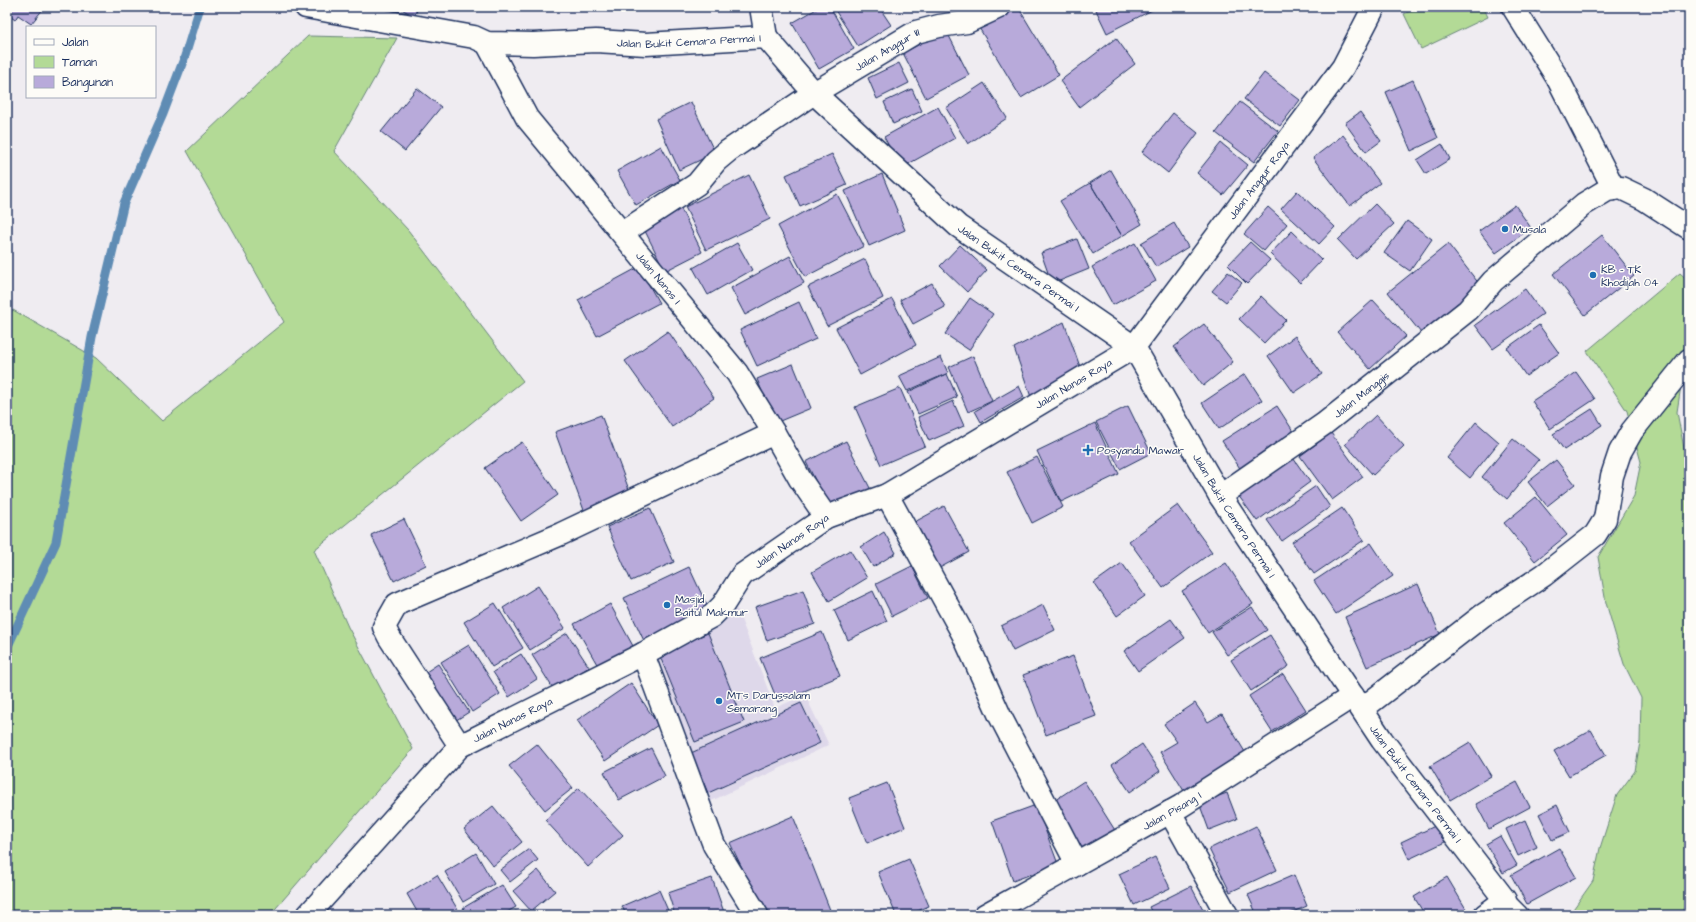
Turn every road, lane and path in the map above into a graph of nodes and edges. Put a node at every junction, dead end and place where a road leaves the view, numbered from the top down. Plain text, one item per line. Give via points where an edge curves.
1 (306, 7) edge
2 (761, 7) edge
3 (999, 7) edge
4 (1374, 7) edge
5 (1514, 7) edge
6 (766, 37) junction
7 (487, 43) junction
8 (814, 93) junction
9 (1614, 189) junction
10 (1689, 228) edge
11 (622, 233) junction
12 (1134, 347) junction
13 (1689, 360) edge
14 (774, 433) junction
15 (887, 495) junction
16 (1220, 496) junction
17 (826, 517) junction
18 (643, 654) junction
19 (1357, 703) junction
20 (460, 746) junction
21 (1170, 812) junction
22 (1077, 864) junction
23 (1512, 908) edge
24 (308, 915) edge
25 (757, 915) edge
26 (985, 915) edge
27 (1227, 915) edge
28 (1485, 915) edge

1 - 7 street, Jalan Bukit Cemara Permai I via 474,37
2 - 6 street
3 - 8 street, Jalan Anggur III via 967,22 916,32
4 - 12 street, Jalan Anggur Raya via 1342,67
5 - 9 street via 1558,79
6 - 7 street, Jalan Bukit Cemara Permai I via 646,44 596,41
6 - 8 street, Jalan Bukit Cemara Permai I
7 - 11 street, Jalan Nanas I via 527,118
8 - 11 street, Jalan Anggur III via 728,151 697,184
8 - 12 street, Jalan Bukit Cemara Permai I via 958,226
9 - 10 street via 1621,188 1644,199
9 - 16 street, Jalan Manggis via 1607,190 1584,204 1493,281 1468,310 1324,424
11 - 14 street, Jalan Nanas I via 737,373
12 - 15 street, Jalan Nanas Raya
12 - 16 street, Jalan Bukit Cemara Permai I
13 - 19 street, Jalan Pisang I via 1632,431 1620,452 1612,476 1605,519 1594,534 1544,575
14 - 17 street, Jalan Nanas I via 800,479
14 - 20 street via 561,534 397,604 384,627
15 - 17 street, Jalan Nanas Raya
15 - 22 street via 963,634 1000,716
16 - 19 street, Jalan Bukit Cemara Permai I
17 - 18 street, Jalan Nanas Raya via 742,575 723,605 712,616
18 - 20 street, Jalan Nanas Raya
18 - 25 street via 714,845
19 - 21 street, Jalan Pisang I
19 - 23 street, Jalan Bukit Cemara Permai I via 1382,740
20 - 24 street
21 - 22 street, Jalan Pisang I
21 - 27 street
22 - 26 street, Jalan Pisang I
23 - 28 street

